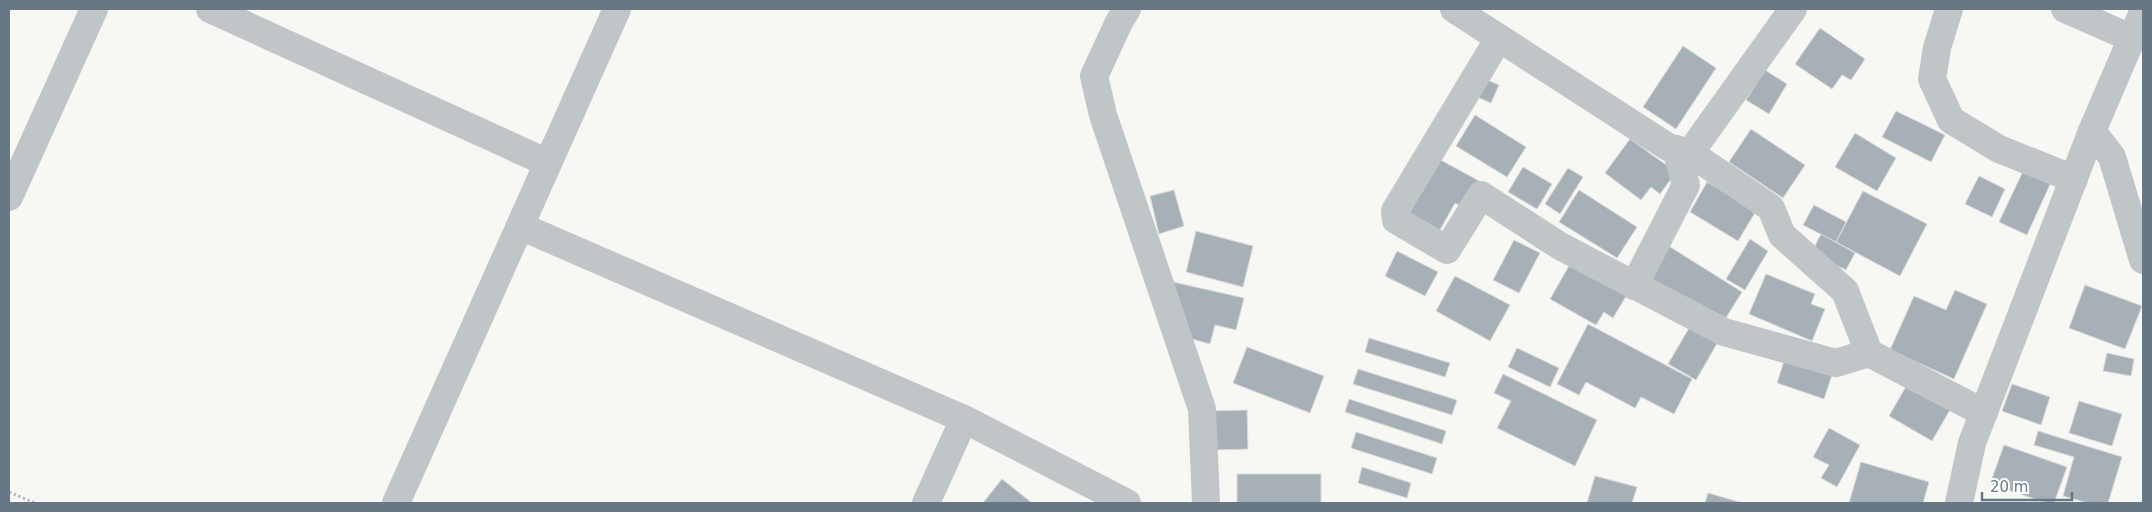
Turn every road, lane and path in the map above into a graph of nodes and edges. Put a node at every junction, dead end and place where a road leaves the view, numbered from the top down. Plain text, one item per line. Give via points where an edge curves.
1 (94, 9) edge
2 (210, 9) edge
3 (617, 9) edge
4 (1127, 9) edge
5 (1454, 9) edge
6 (1793, 9) edge
7 (1949, 9) edge
8 (2065, 9) edge
9 (2143, 12) edge
10 (1499, 38) junction
11 (2131, 38) junction
12 (2092, 131) junction
13 (1683, 151) junction
14 (548, 163) junction
15 (2074, 179) junction
16 (9, 197) edge
17 (520, 226) junction
18 (2143, 260) edge
19 (1634, 286) junction
20 (1869, 353) junction
21 (1984, 413) junction
22 (964, 419) junction
23 (9, 492) edge
24 (35, 503) edge
25 (396, 503) edge
26 (926, 503) edge
27 (1127, 503) edge
28 (1206, 503) edge
29 (1959, 503) edge

1 - 16 street
2 - 14 street
3 - 14 street
4 - 28 street via 1094,76 1102,115 1202,409
5 - 10 street
6 - 13 street
7 - 15 street via 1932,79 1950,120 1998,149
8 - 11 street
9 - 11 street
10 - 13 street via 1668,147
10 - 19 street via 1395,211 1396,220 1447,250 1481,195 1560,246
11 - 12 street
12 - 15 street
12 - 18 street via 2112,157
13 - 19 street via 1686,184
13 - 20 street via 1771,208 1782,234 1845,292
14 - 17 street
15 - 21 street
17 - 22 street
17 - 25 street
19 - 20 street via 1724,332 1836,363
20 - 21 street
21 - 29 street via 1972,443
22 - 26 street
22 - 27 street
23 - 24 path

